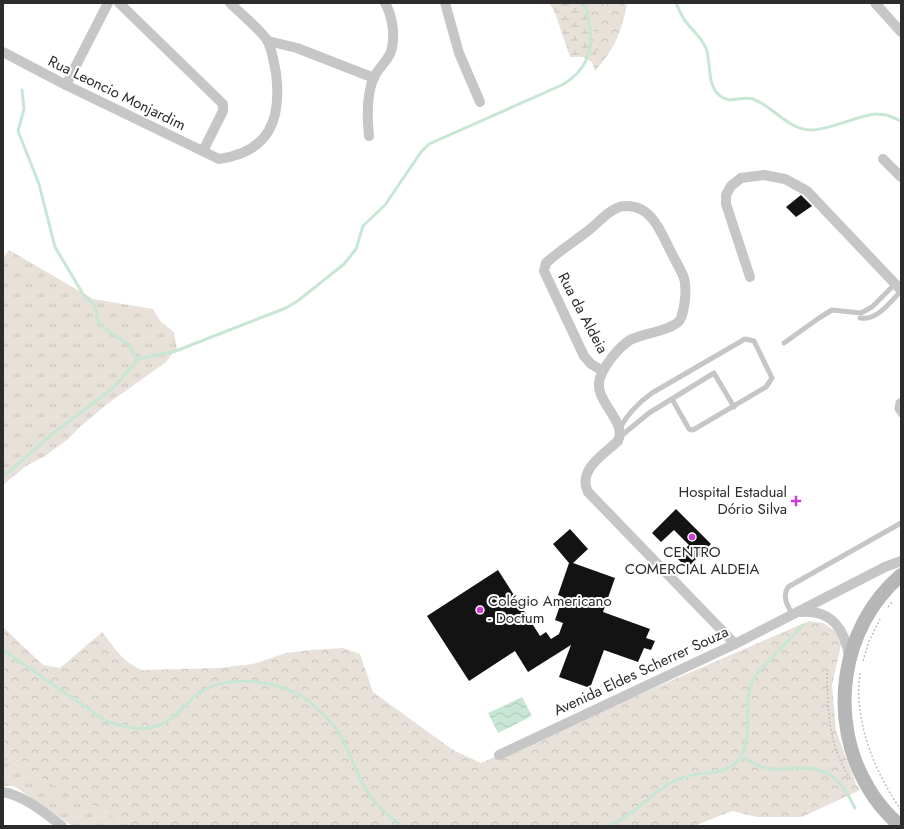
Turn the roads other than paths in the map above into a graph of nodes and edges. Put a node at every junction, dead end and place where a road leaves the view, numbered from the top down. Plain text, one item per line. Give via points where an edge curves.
1 (108, 3) edge
2 (119, 3) edge
3 (230, 3) edge
4 (385, 3) edge
5 (445, 3) edge
6 (875, 3) edge
7 (901, 32) edge
8 (268, 41) junction
9 (3, 52) edge
10 (374, 78) junction
11 (66, 85) junction
12 (480, 102) dead end
13 (369, 136) dead end
14 (202, 151) junction
15 (883, 159) dead end
16 (901, 177) edge
17 (750, 278) dead end
18 (899, 288) edge
19 (860, 318) dead end
20 (784, 343) dead end
21 (603, 371) junction
22 (672, 399) junction
23 (901, 400) edge
24 (734, 407) junction
25 (901, 415) edge
26 (620, 432) junction
27 (901, 523) edge
28 (901, 560) edge
29 (901, 575) edge
30 (794, 614) junction
31 (735, 644) junction
32 (857, 664) junction
33 (499, 755) dead end
34 (3, 792) edge
35 (885, 812) junction
36 (62, 826) edge
37 (888, 826) edge
38 (900, 826) edge

1 - 11 street
2 - 14 street via 223,104 223,111
3 - 8 street
4 - 10 street via 390,11 393,31 390,54
5 - 12 street via 459,53
6 - 7 street
8 - 10 street via 297,48
8 - 14 street, Rua Leoncio Monjardim via 278,92 274,120 266,137 236,156 219,159
9 - 11 street, Rua Leoncio Monjardim
10 - 13 street via 368,106
11 - 14 street, Rua Leoncio Monjardim
15 - 16 street
17 - 18 street via 726,204 726,195 731,186 741,178 764,174 785,179 807,191
18 - 19 lane via 874,316
18 - 20 lane via 861,312 832,310
21 - 21 street, Rua da Aldeia via 620,348 631,340 680,322 683,309 684,279 656,222 645,212 627,206 616,208 603,217 546,263 544,271 584,356
21 - 26 street, Rua da Aldeia via 598,385
22 - 24 lane via 689,429 693,430
22 - 24 lane via 714,373
22 - 26 lane
23 - 25 lane via 897,409
24 - 26 lane via 766,387 772,378 754,341 745,338 652,393 626,416
26 - 31 street via 618,441 589,468 584,480 588,492
27 - 30 lane via 788,586 785,593 786,603
28 - 30 street, Avenida Eldes Scherrer Souza
29 - 32 main road via 871,610 858,634
30 - 31 street, Avenida Eldes Scherrer Souza
30 - 32 street, Avenida Eldes Scherrer Souza via 815,612 832,619
31 - 33 street, Avenida Eldes Scherrer Souza
32 - 35 main road via 844,705 849,741 862,776
34 - 36 street via 27,800
35 - 37 main road
35 - 38 main road

